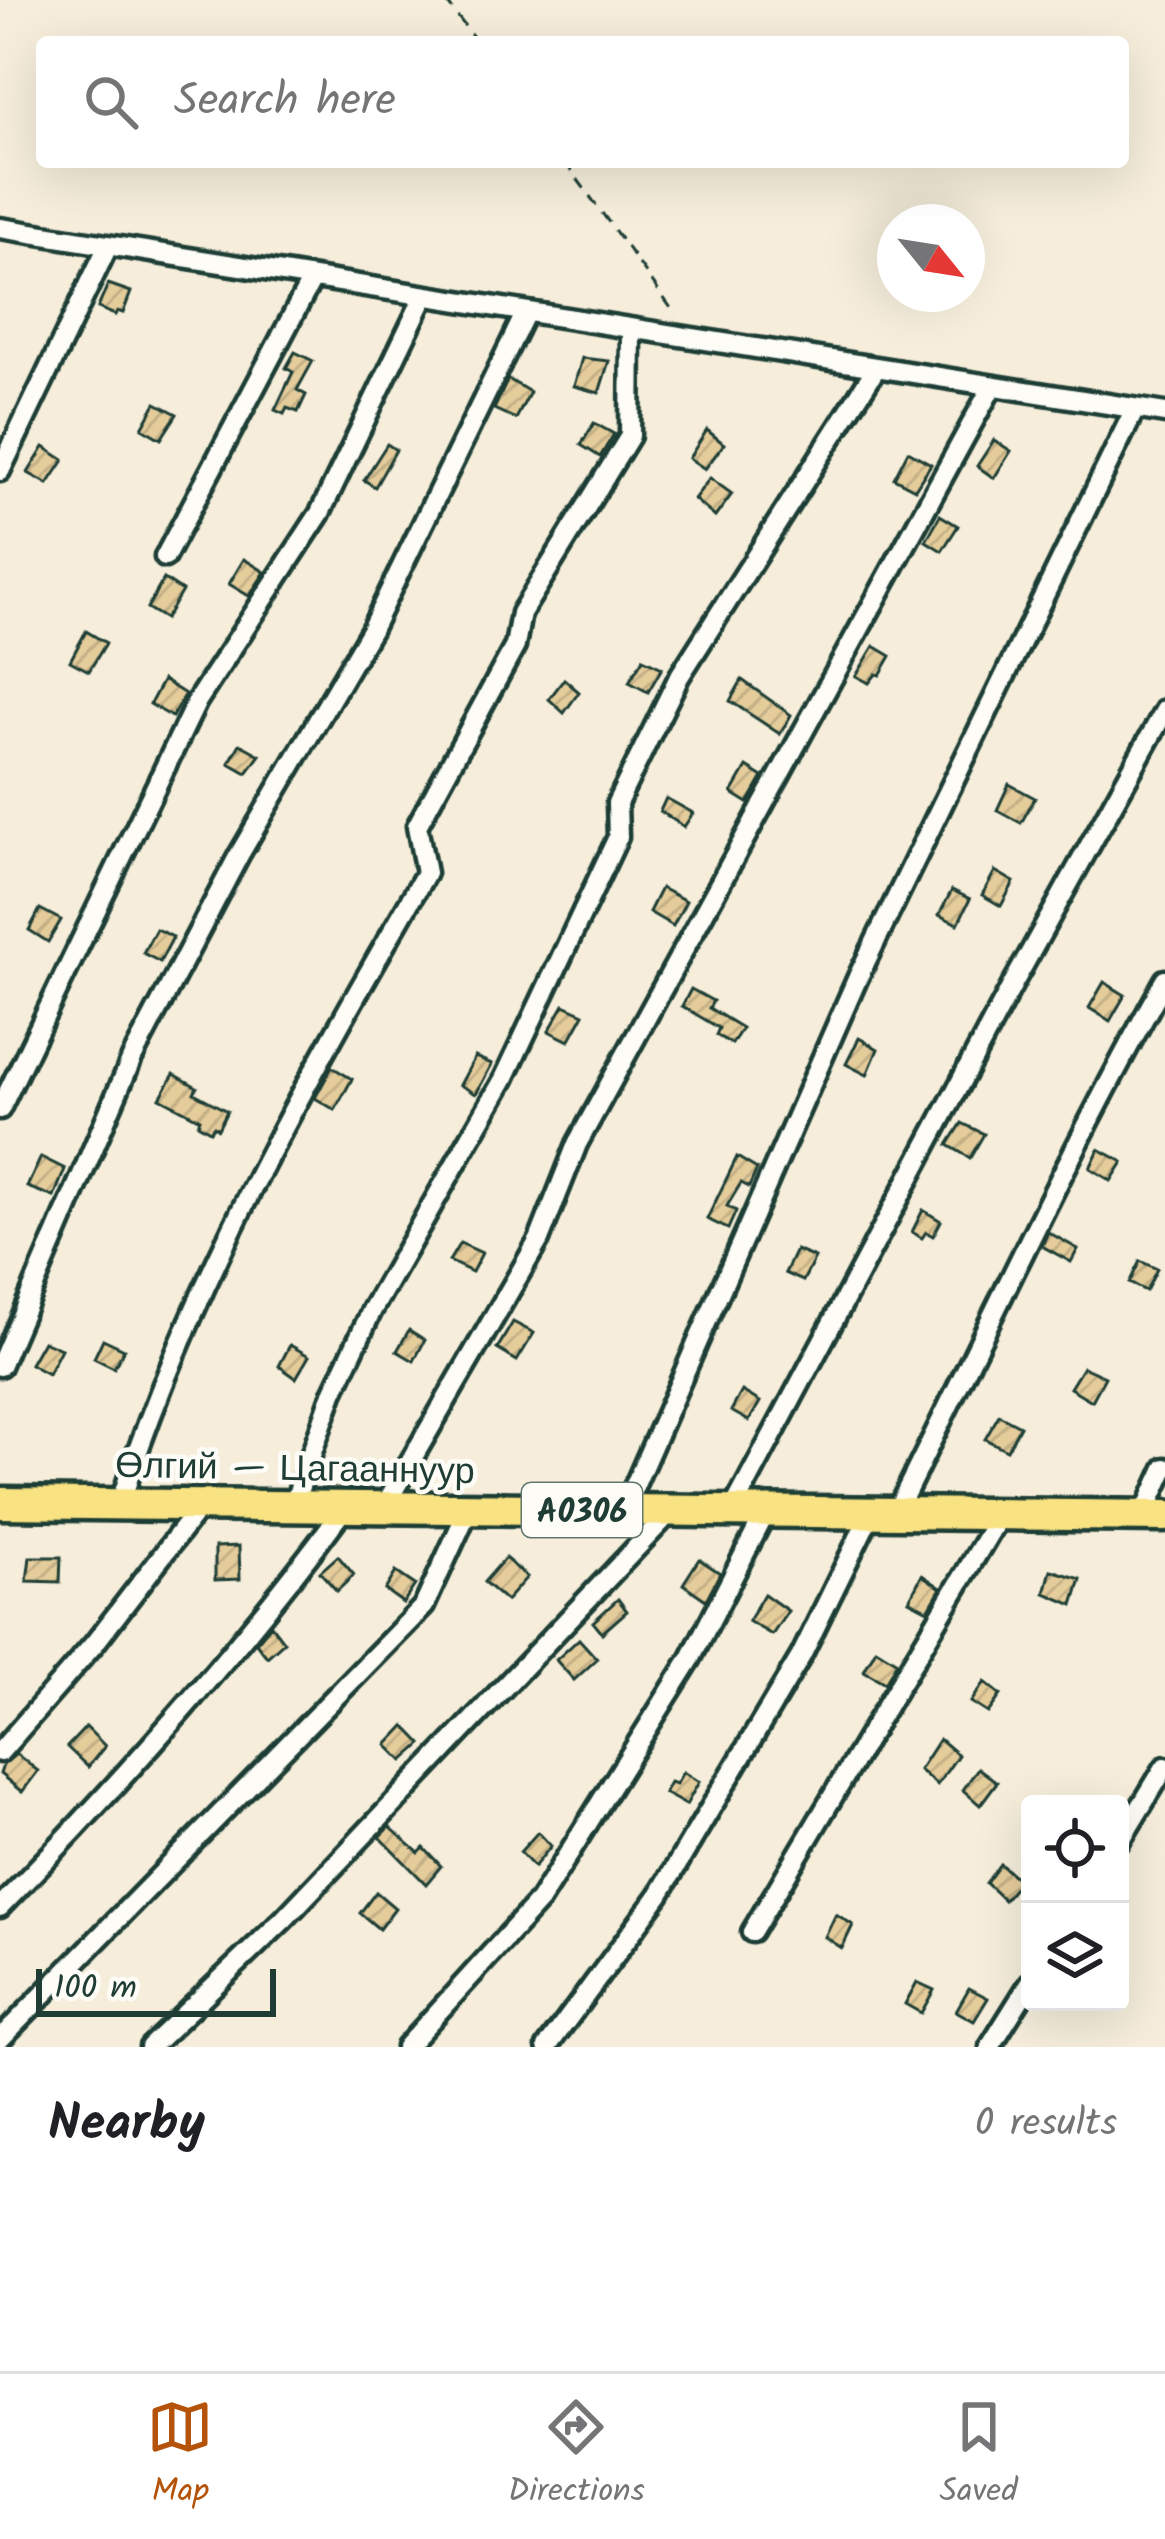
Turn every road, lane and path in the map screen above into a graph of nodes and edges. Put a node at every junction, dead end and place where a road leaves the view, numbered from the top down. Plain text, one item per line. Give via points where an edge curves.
1 (446, 0) edge
2 (472, 36) edge
3 (569, 168) edge
4 (0, 228) edge
5 (108, 246) junction
6 (312, 279) junction
7 (424, 297) junction
8 (525, 314) junction
9 (631, 331) junction
10 (695, 341) junction
11 (875, 370) junction
12 (992, 387) junction
13 (1135, 409) junction
14 (1165, 413) edge
15 (0, 471) edge
16 (165, 557) dead end
17 (1165, 710) edge
18 (1165, 980) edge
19 (0, 1109) edge
20 (0, 1366) edge
21 (1165, 1468) edge
22 (0, 1503) edge
23 (120, 1504) junction
24 (201, 1505) junction
25 (293, 1506) junction
26 (345, 1507) junction
27 (384, 1508) junction
28 (469, 1508) junction
29 (624, 1510) junction
30 (671, 1511) junction
31 (732, 1511) junction
32 (766, 1512) junction
33 (883, 1513) junction
34 (1000, 1515) junction
35 (1154, 1516) edge
36 (0, 1753) edge
37 (1165, 1767) edge
38 (1129, 1825) edge
39 (0, 1907) edge
40 (752, 1932) dead end
41 (1021, 1997) edge
42 (0, 2039) edge
43 (150, 2047) edge
44 (406, 2047) edge
45 (547, 2047) edge
46 (990, 2047) edge

1 - 2 path
3 - 10 path
4 - 5 street
5 - 6 street
5 - 15 street
6 - 7 street
6 - 16 street
7 - 8 street
7 - 19 street via 320,513 197,701
8 - 9 street
8 - 20 street via 371,630 238,855 132,1058
9 - 10 street
9 - 23 street via 630,436 521,613 515,646 417,826 426,873 320,1058 204,1293
10 - 11 street
11 - 12 street
11 - 25 street via 679,677 617,803 618,837 504,1079 372,1310
12 - 13 street
12 - 27 street via 577,1144 539,1240
13 - 14 street
13 - 29 street via 858,977
17 - 31 street
18 - 33 street
21 - 35 street
22 - 23 highway, Өлгий — Цагааннуур / A0306
23 - 24 highway, Өлгий — Цагааннуур / A0306
24 - 25 highway, Өлгий — Цагааннуур / A0306
24 - 36 street
25 - 26 highway, Өлгий — Цагааннуур / A0306
26 - 27 highway, Өлгий — Цагааннуур / A0306
26 - 39 street via 276,1601
27 - 28 highway, Өлгий — Цагааннуур / A0306
28 - 29 highway, Өлгий — Цагааннуур / A0306
28 - 42 street via 424,1606
29 - 30 highway, Өлгий — Цагааннуур / A0306
30 - 31 highway, Өлгий — Цагааннуур / A0306
30 - 43 street via 284,1919
31 - 32 highway, Өлгий — Цагааннуур / A0306
32 - 33 highway, Өлгий — Цагааннуур / A0306
32 - 44 street via 691,1658 538,1901
33 - 34 highway, Өлгий — Цагааннуур / A0306
33 - 45 street via 658,1895
34 - 35 highway, Өлгий — Цагааннуур / A0306
34 - 40 street
37 - 38 street
41 - 46 street

